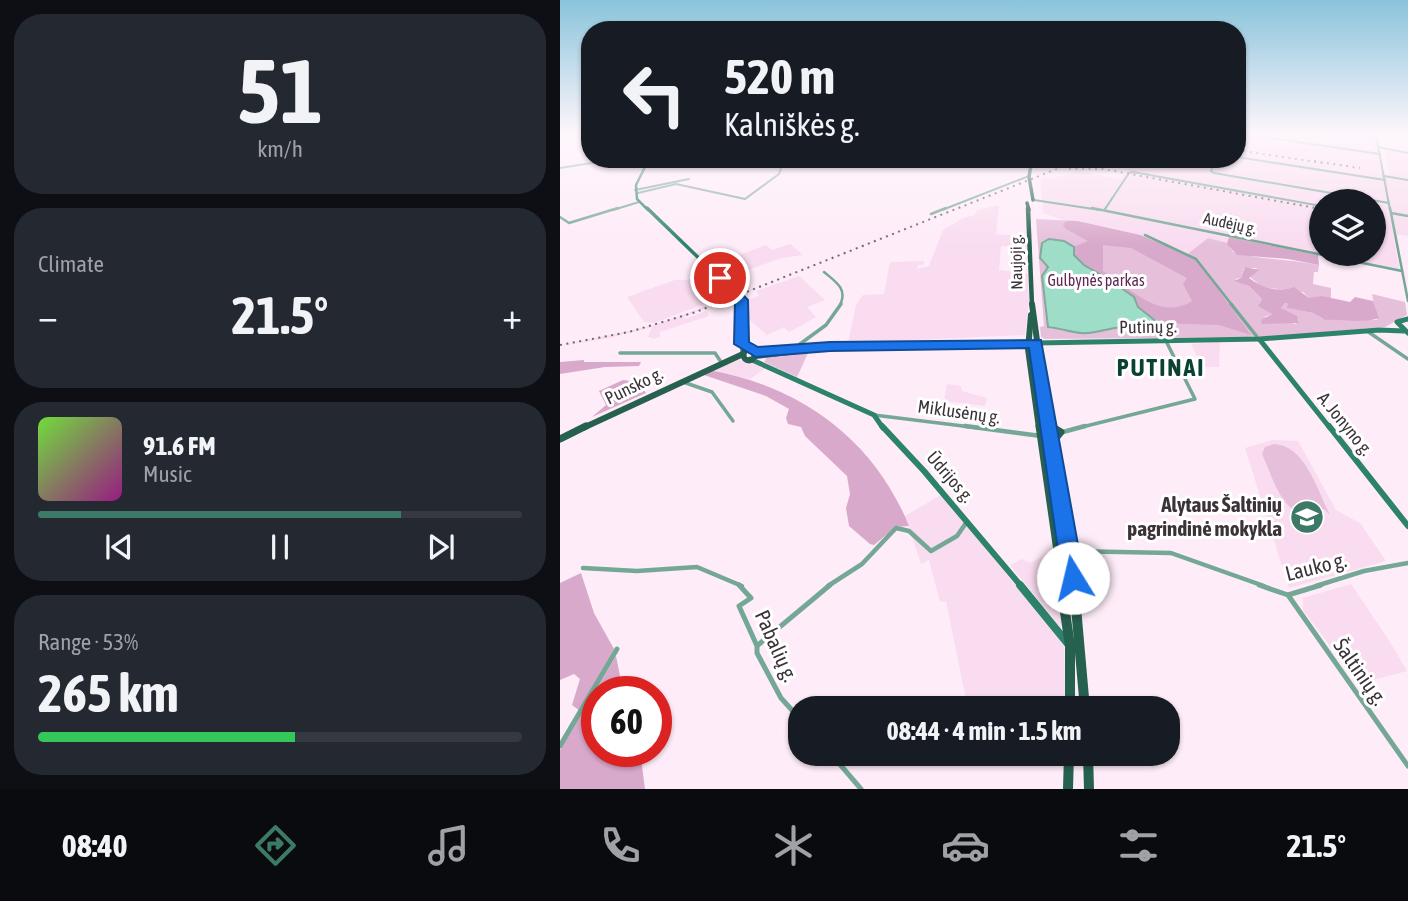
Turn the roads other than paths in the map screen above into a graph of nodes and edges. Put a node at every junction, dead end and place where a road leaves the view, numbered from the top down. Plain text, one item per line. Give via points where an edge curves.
1 (643, 172) edge
2 (1030, 172) edge
3 (1212, 172) edge
4 (1341, 172) edge
5 (1384, 172) edge
6 (1029, 176) junction
7 (1385, 178) junction
8 (689, 179) dead end
9 (1408, 180) edge
10 (1309, 189) edge
11 (635, 190) junction
12 (639, 202) junction
13 (1032, 202) junction
14 (1386, 202) edge
15 (1389, 203) junction
16 (1309, 204) edge
17 (1104, 210) junction
18 (1391, 213) junction
19 (931, 214) dead end
20 (1408, 216) edge
21 (560, 217) edge
22 (1145, 235) dead end
23 (1402, 271) junction
24 (824, 272) dead end
25 (1408, 301) edge
26 (1407, 318) edge
27 (1397, 323) junction
28 (1380, 330) junction
29 (1367, 331) junction
30 (1406, 332) edge
31 (1260, 339) junction
32 (1166, 341) junction
33 (1032, 343) junction
34 (799, 349) junction
35 (785, 351) junction
36 (620, 353) dead end
37 (772, 354) junction
38 (750, 355) junction
39 (1408, 359) edge
40 (721, 362) junction
41 (763, 363) junction
42 (681, 381) junction
43 (874, 415) junction
44 (733, 421) dead end
45 (1049, 425) junction
46 (1061, 432) junction
47 (1041, 436) junction
48 (560, 439) edge
49 (1052, 443) junction
50 (967, 521) junction
51 (1408, 526) edge
52 (1068, 551) junction
53 (1408, 563) edge
54 (583, 568) dead end
55 (1288, 595) junction
56 (757, 646) junction
57 (1070, 646) junction
58 (1081, 647) junction
59 (617, 649) dead end
60 (1070, 696) edge
61 (1084, 696) edge
62 (788, 706) edge
63 (560, 746) edge
64 (841, 766) edge
65 (1069, 766) edge
66 (1088, 766) edge
67 (1408, 766) edge
68 (860, 789) edge
69 (1068, 789) edge
70 (1089, 789) edge

1 - 11 main road
2 - 6 main road, Naujoji g.
3 - 10 street
4 - 7 street
5 - 7 street
6 - 13 main road, Naujoji g.
6 - 19 street
7 - 9 street
7 - 15 street
8 - 11 street
11 - 12 main road
12 - 21 street via 569,223
12 - 38 main road via 739,297 742,344
13 - 17 street, Audėjų g.
13 - 33 main road, Naujoji g.
14 - 15 street
15 - 18 street
16 - 17 street via 1130,172
17 - 23 street, Audėjų g.
18 - 20 street
18 - 23 street
22 - 31 street via 1196,259
23 - 25 street
24 - 34 street via 842,288 844,297 831,323
26 - 27 main road, Putinų g.
27 - 28 main road, Putinų g.
27 - 30 main road
28 - 29 main road, Putinų g.
28 - 30 main road, Putinų g.
29 - 31 main road, Putinų g.
29 - 39 street
31 - 32 main road, Putinų g.
31 - 51 main road, A. Jonyno g.
32 - 33 main road, Putinų g.
32 - 46 street via 1195,399
33 - 34 main road
33 - 45 main road, Naujoji g.
33 - 47 main road, Naujoji g.
34 - 35 main road
35 - 37 main road
35 - 38 main road
36 - 40 street via 712,352
37 - 38 main road
37 - 41 main road
38 - 40 main road, Punsko g.
38 - 41 main road, Ūdrijos g.
40 - 42 main road, Punsko g.
41 - 43 main road, Ūdrijos g.
42 - 44 street via 712,392
42 - 48 main road, Punsko g.
43 - 47 street, Miklusėnų g.
43 - 50 main road, Ūdrijos g.
45 - 46 main road
45 - 49 main road, Naujoji g.
46 - 49 main road
47 - 57 main road, Naujoji g.
49 - 52 main road, Naujoji g.
50 - 56 street via 957,536 931,551 908,531 896,528 862,564 833,582
50 - 57 main road, Ūdrijos g.
52 - 55 street, Lauko g. via 1171,553
52 - 58 main road, Naujoji g.
53 - 55 street, Lauko g.
54 - 56 street, Pabalių g. via 703,569 747,590 751,598 739,606
55 - 67 street, Šaltinių g.
56 - 62 street, Pabalių g.
57 - 58 main road
57 - 60 main road, Naujoji g.
58 - 61 main road, Naujoji g.
59 - 63 street
64 - 68 street
65 - 69 main road
66 - 70 main road

